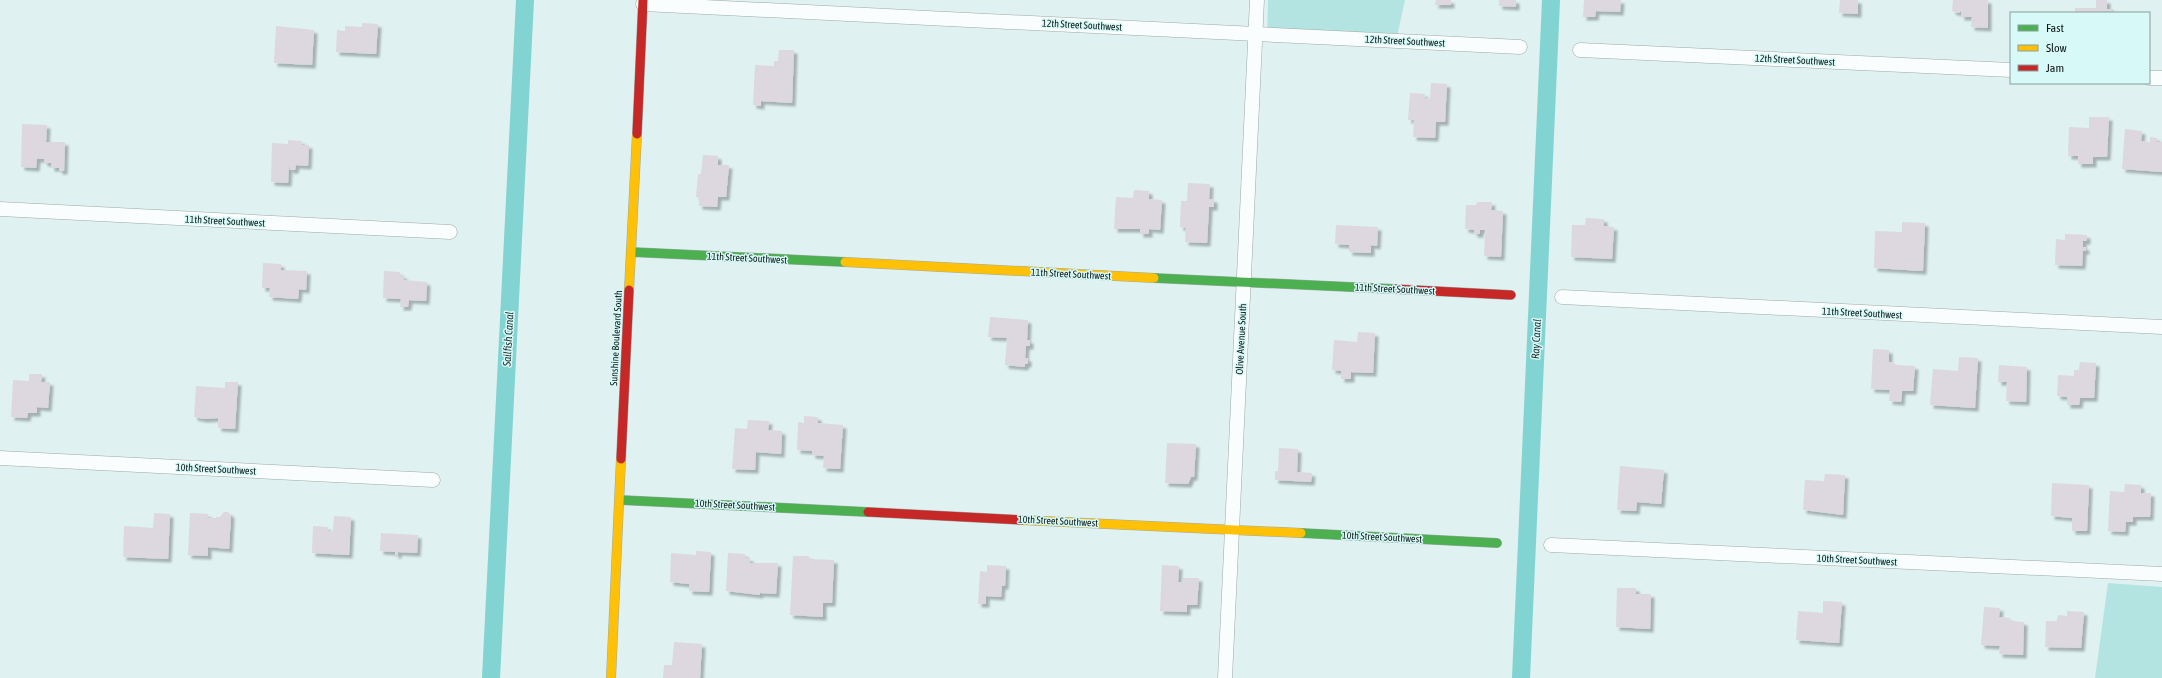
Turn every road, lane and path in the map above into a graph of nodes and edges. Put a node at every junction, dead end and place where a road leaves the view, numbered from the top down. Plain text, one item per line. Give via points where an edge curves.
1 (1257, 0) edge
2 (643, 2) edge
3 (1256, 34) junction
4 (1520, 47) dead end
5 (1580, 50) dead end
6 (2010, 70) edge
7 (2150, 78) edge
8 (2162, 78) edge
9 (0, 209) edge
10 (450, 232) dead end
11 (631, 252) junction
12 (1244, 282) junction
13 (1511, 295) dead end
14 (1562, 297) dead end
15 (2162, 327) edge
16 (0, 458) edge
17 (433, 480) dead end
18 (620, 500) junction
19 (1232, 529) junction
20 (1497, 542) dead end
21 (1551, 545) dead end
22 (2162, 574) edge
23 (610, 678) edge
24 (1225, 678) edge

1 - 3 street, Olive Avenue South
2 - 3 street, 12th Street Southwest
2 - 11 street, Sunshine Boulevard South
3 - 4 street, 12th Street Southwest
3 - 12 street, Olive Avenue South
5 - 6 street, 12th Street Southwest
7 - 8 street
9 - 10 street, 11th Street Southwest
11 - 12 street, 11th Street Southwest
11 - 18 street, Sunshine Boulevard South
12 - 13 street, 11th Street Southwest
12 - 19 street, Olive Avenue South
14 - 15 street, 11th Street Southwest
16 - 17 street, 10th Street Southwest
18 - 19 street, 10th Street Southwest
18 - 23 street, Sunshine Boulevard South
19 - 20 street, 10th Street Southwest
19 - 24 street, Olive Avenue South
21 - 22 street, 10th Street Southwest

